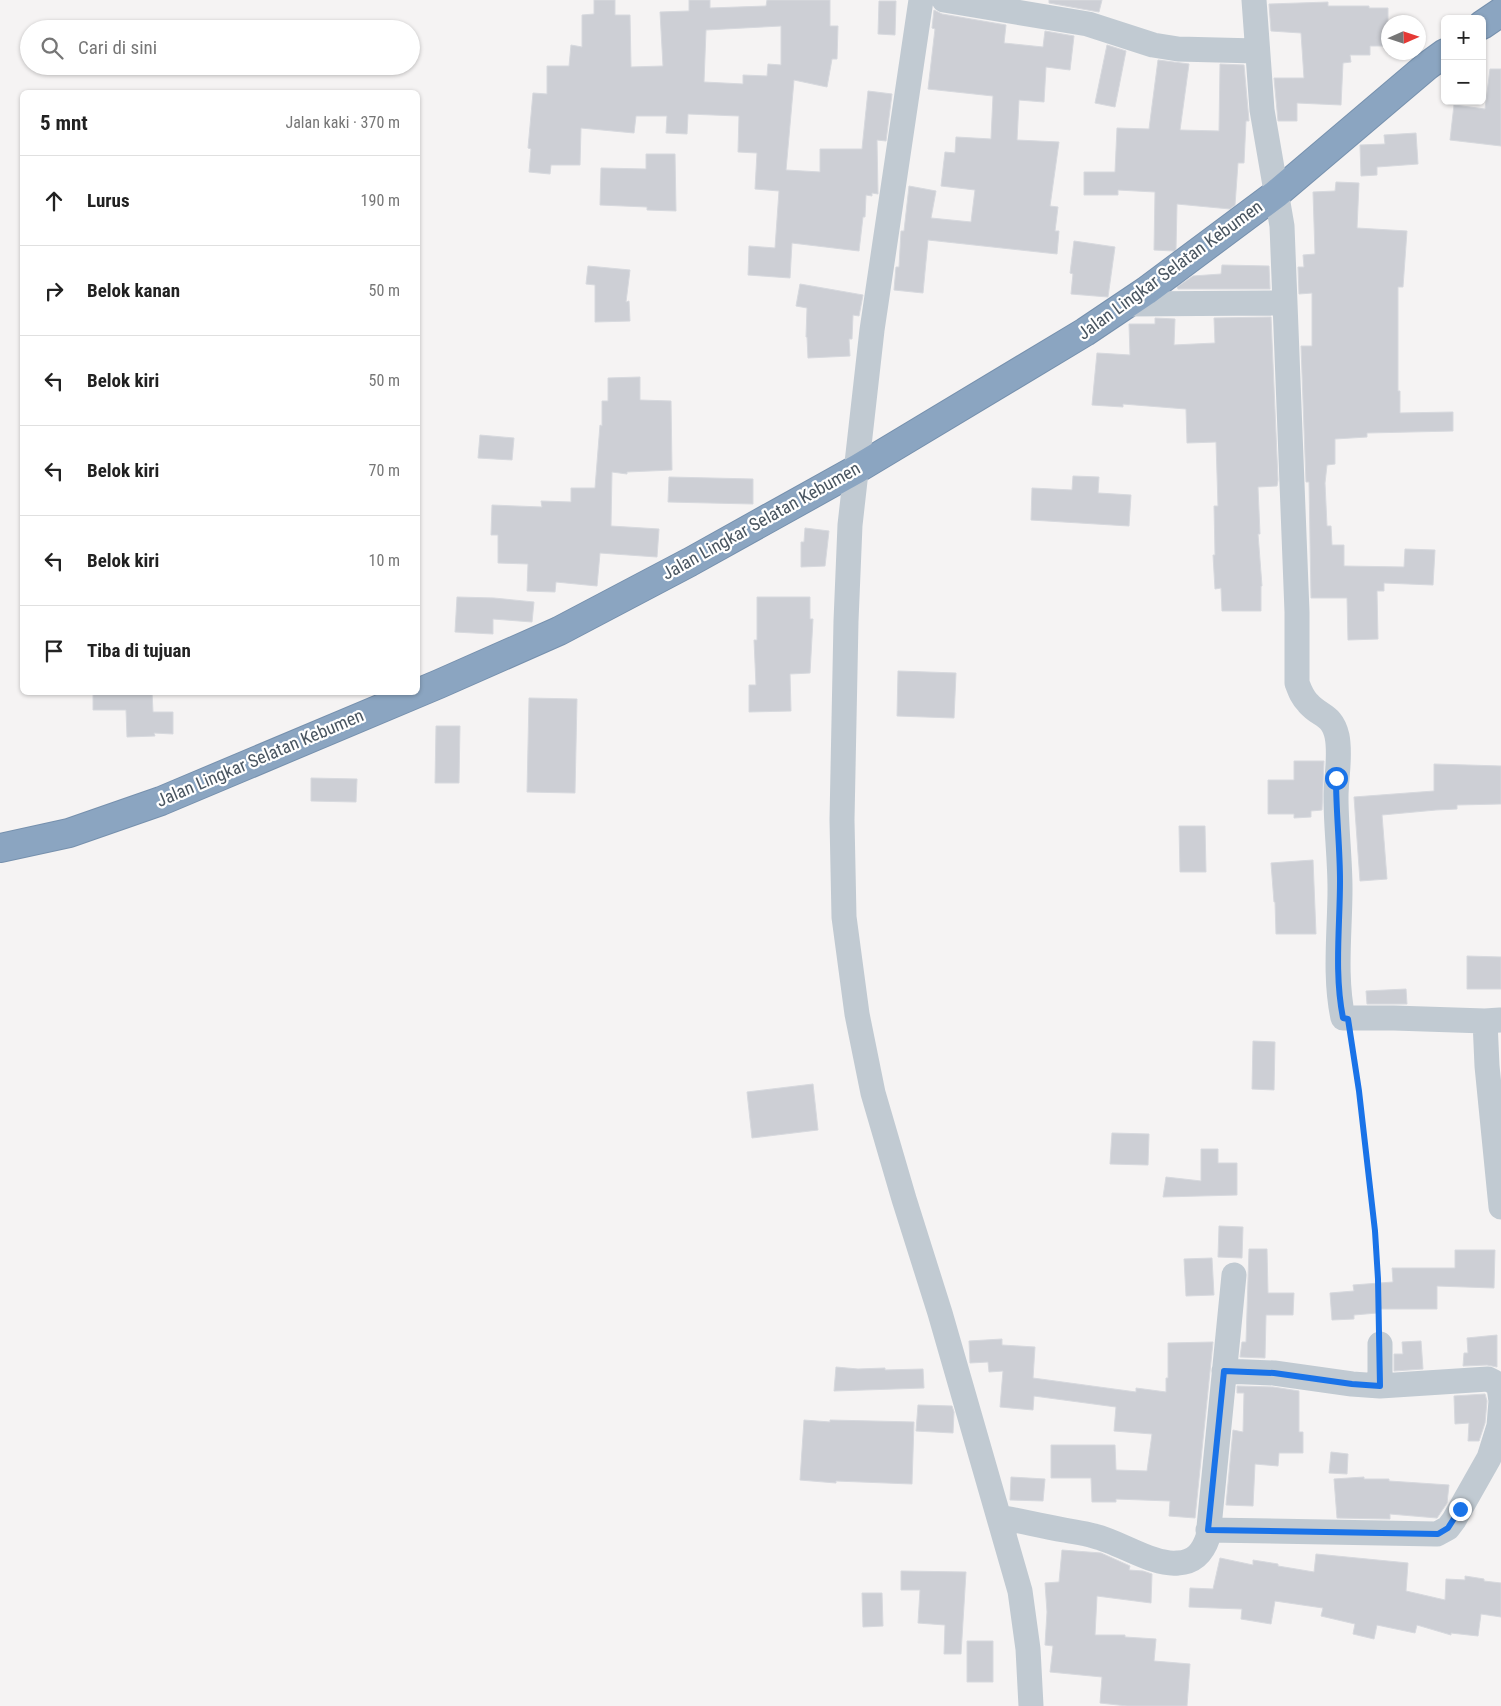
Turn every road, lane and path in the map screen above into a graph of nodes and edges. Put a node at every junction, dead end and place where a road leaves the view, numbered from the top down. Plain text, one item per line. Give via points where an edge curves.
1 (920, 0) edge
2 (944, 0) edge
3 (1254, 0) edge
4 (1501, 12) edge
5 (1486, 22) edge
6 (1258, 51) junction
7 (1441, 56) edge
8 (1276, 194) junction
9 (1285, 303) junction
10 (1126, 304) junction
11 (857, 468) junction
12 (420, 692) edge
13 (413, 695) edge
14 (0, 848) edge
15 (1348, 1019) junction
16 (1493, 1020) edge
17 (1501, 1207) edge
18 (1234, 1275) dead end
19 (1380, 1344) joint
20 (1224, 1371) junction
21 (1498, 1379) edge
22 (1380, 1386) junction
23 (999, 1516) junction
24 (1208, 1530) junction
25 (1031, 1706) edge

1 - 11 street via 872,330
2 - 6 street via 1088,24 1178,49
3 - 6 street
4 - 5 highway
6 - 8 street via 1262,110
7 - 8 highway, Jalan Lingkar Selatan Kebumen
8 - 9 street via 1282,226
8 - 10 highway, Jalan Lingkar Selatan Kebumen
9 - 10 street
9 - 15 street via 1297,683 1309,705 1328,718 1337,736 1339,966 1342,1013 1343,1018
10 - 11 highway, Jalan Lingkar Selatan Kebumen via 1085,332
11 - 12 highway, Jalan Lingkar Selatan Kebumen via 559,631
11 - 23 street via 850,544 842,820 844,917 873,1093
13 - 14 highway, Jalan Lingkar Selatan Kebumen via 161,801 69,833
15 - 16 street
15 - 19 path via 1374,1222
16 - 17 street via 1487,1066
18 - 20 street
19 - 22 street
20 - 22 street via 1274,1373
20 - 24 street
21 - 22 street
21 - 24 street via 1501,1401 1494,1445 1454,1520 1443,1532
23 - 24 street via 1094,1535 1156,1560 1175,1564 1198,1556
23 - 25 street via 1020,1591

